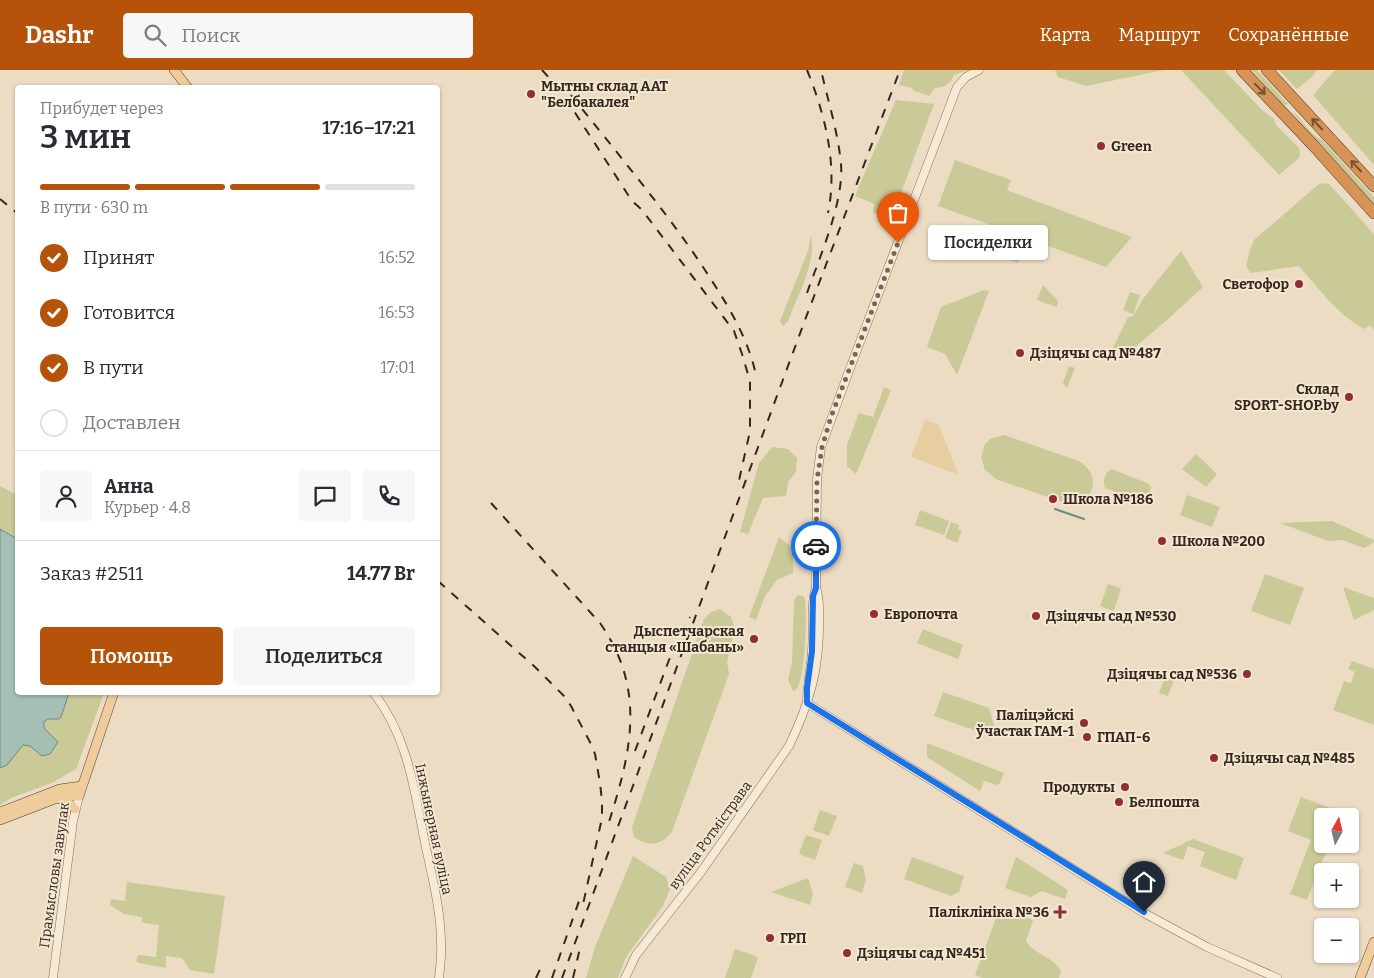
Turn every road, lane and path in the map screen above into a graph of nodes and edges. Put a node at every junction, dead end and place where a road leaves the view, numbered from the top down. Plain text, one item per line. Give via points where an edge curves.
1 (174, 70) edge
2 (979, 70) edge
3 (1242, 70) edge
4 (1267, 70) edge
5 (186, 85) edge
6 (1295, 101) junction
7 (1283, 113) junction
8 (1374, 186) edge
9 (1374, 213) edge
10 (113, 695) edge
11 (375, 695) edge
12 (807, 703) junction
13 (82, 786) junction
14 (79, 796) junction
15 (58, 798) junction
16 (75, 810) junction
17 (0, 812) edge
18 (0, 820) edge
19 (1374, 942) edge
20 (54, 978) edge
21 (438, 978) edge
22 (625, 978) edge
23 (1277, 978) edge
24 (1360, 978) edge

1 - 5 main road
2 - 12 street, вуліца Ротмістрава via 957,87 822,447 817,480 816,588
3 -> 7 highway
4 - 6 highway
6 - 7 highway
8 -> 6 highway
7 - 9 highway
10 - 13 main road, Прамысловы завулак
11 - 21 street, Інжынерная вуліца via 395,726 412,778 439,914 442,945
12 - 22 street, вуліца Ротмістрава via 789,746 701,872 636,955
12 - 23 street via 1161,922 1207,947
13 - 14 main road, Прамысловы завулак
13 - 17 main road via 60,789
14 - 15 main road
14 - 16 street, Прамысловы завулак
15 - 16 main road
15 - 18 main road
16 - 20 street, Прамысловы завулак
19 - 24 main road

